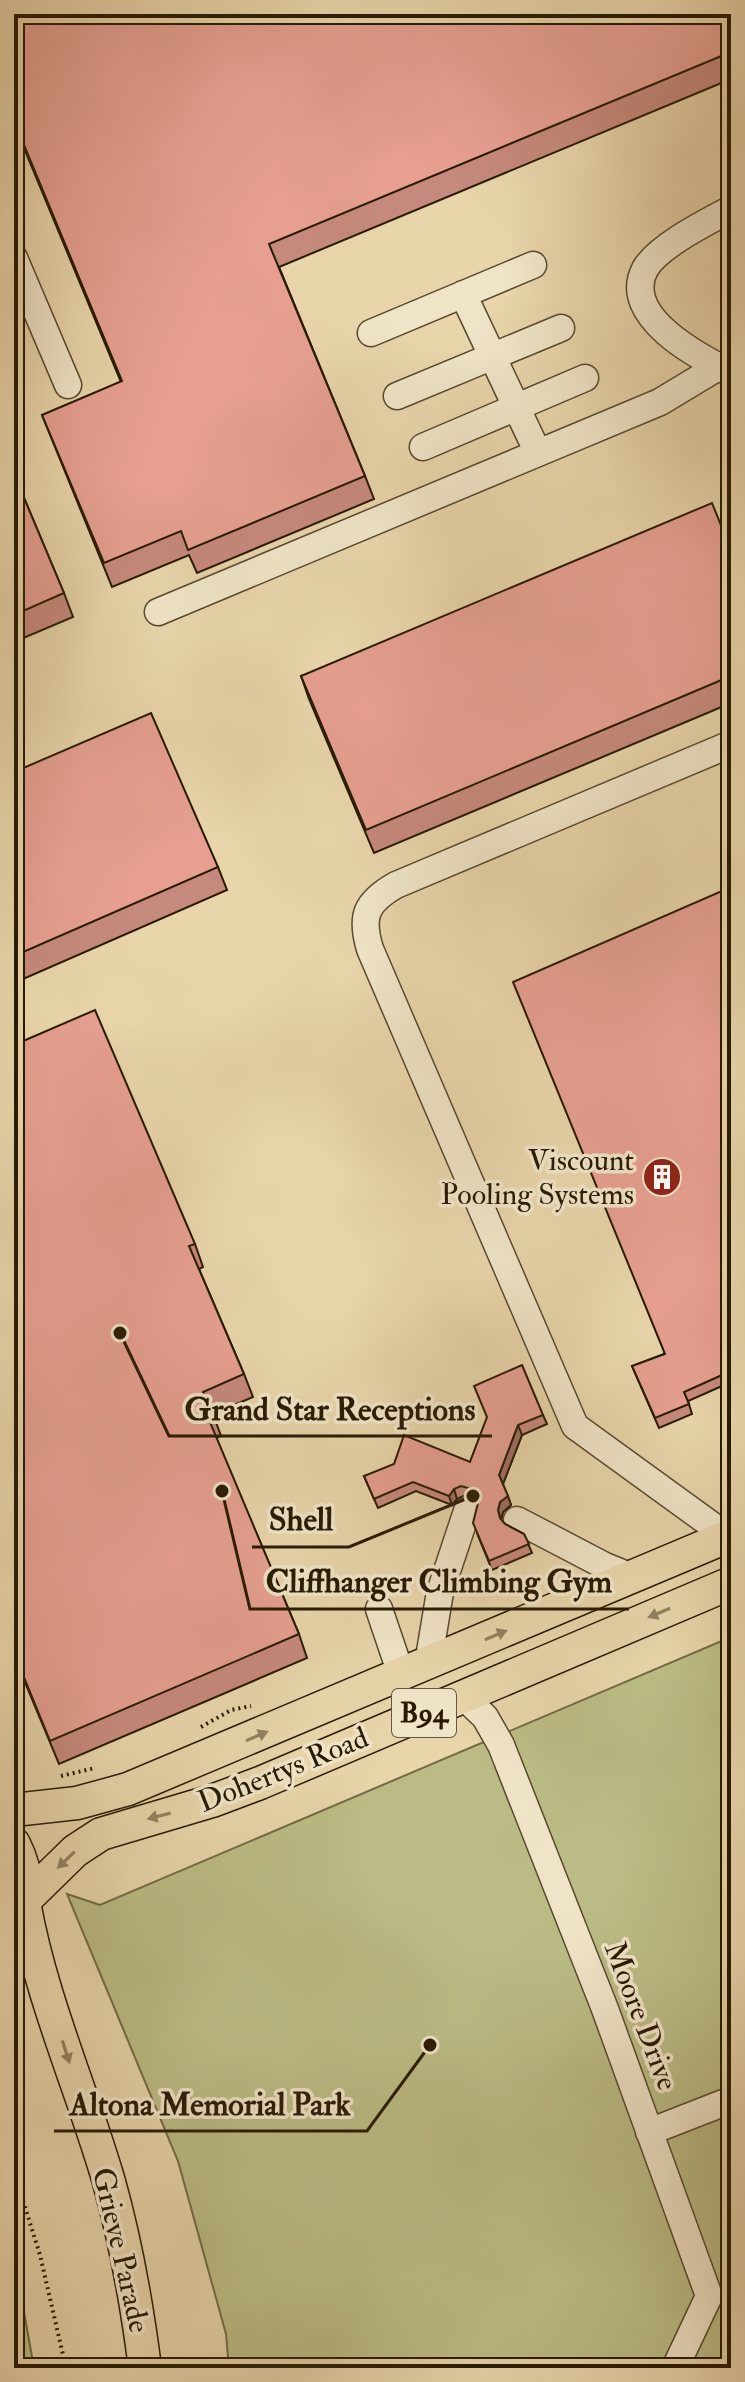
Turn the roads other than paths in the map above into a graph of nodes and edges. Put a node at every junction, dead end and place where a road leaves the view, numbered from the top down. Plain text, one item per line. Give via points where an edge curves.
1 (731, 209) edge
2 (14, 258) edge
3 (533, 265) dead end
4 (463, 294) junction
5 (561, 328) dead end
6 (371, 333) dead end
7 (493, 356) junction
8 (724, 370) edge
9 (585, 378) dead end
10 (68, 385) dead end
11 (397, 396) dead end
12 (517, 407) junction
13 (423, 447) dead end
14 (538, 453) junction
15 (158, 612) dead end
16 (731, 744) edge
17 (467, 1511) dead end
18 (517, 1520) dead end
19 (729, 1536) edge
20 (632, 1577) junction
21 (731, 1583) edge
22 (379, 1609) dead end
23 (414, 1669) junction
24 (463, 1696) junction
25 (14, 1810) edge
26 (14, 1844) edge
27 (21, 1906) edge
28 (731, 2100) edge
29 (649, 2132) junction
30 (145, 2368) edge
31 (675, 2368) edge

1 - 8 street via 659,254 642,279 644,301 656,323
2 - 10 street
3 - 4 street
4 - 6 street
4 - 7 street
5 - 7 street
7 - 11 street
7 - 12 street
8 - 14 street
9 - 12 street
12 - 13 street
12 - 14 street
14 - 15 street
16 - 19 street via 396,885 377,896 367,911 365,930 575,1426
17 - 23 street
18 - 20 street
19 - 20 main road, Dohertys Road / B94
23 -> 20 main road, Dohertys Road / B94
21 -> 24 main road, Dohertys Road / B94
22 - 23 street
25 -> 23 main road, Dohertys Road / B94 via 77,1803 128,1789
24 -> 27 main road, Dohertys Road / B94 via 260,1783 101,1834 75,1851
24 - 29 street, Moore Drive via 485,1717 501,1745
26 - 27 main road, Grieve Parade via 24,1871
27 -> 30 main road, Grieve Parade via 109,2182 128,2258
28 - 29 street
29 - 31 street, Moore Drive via 709,2296

